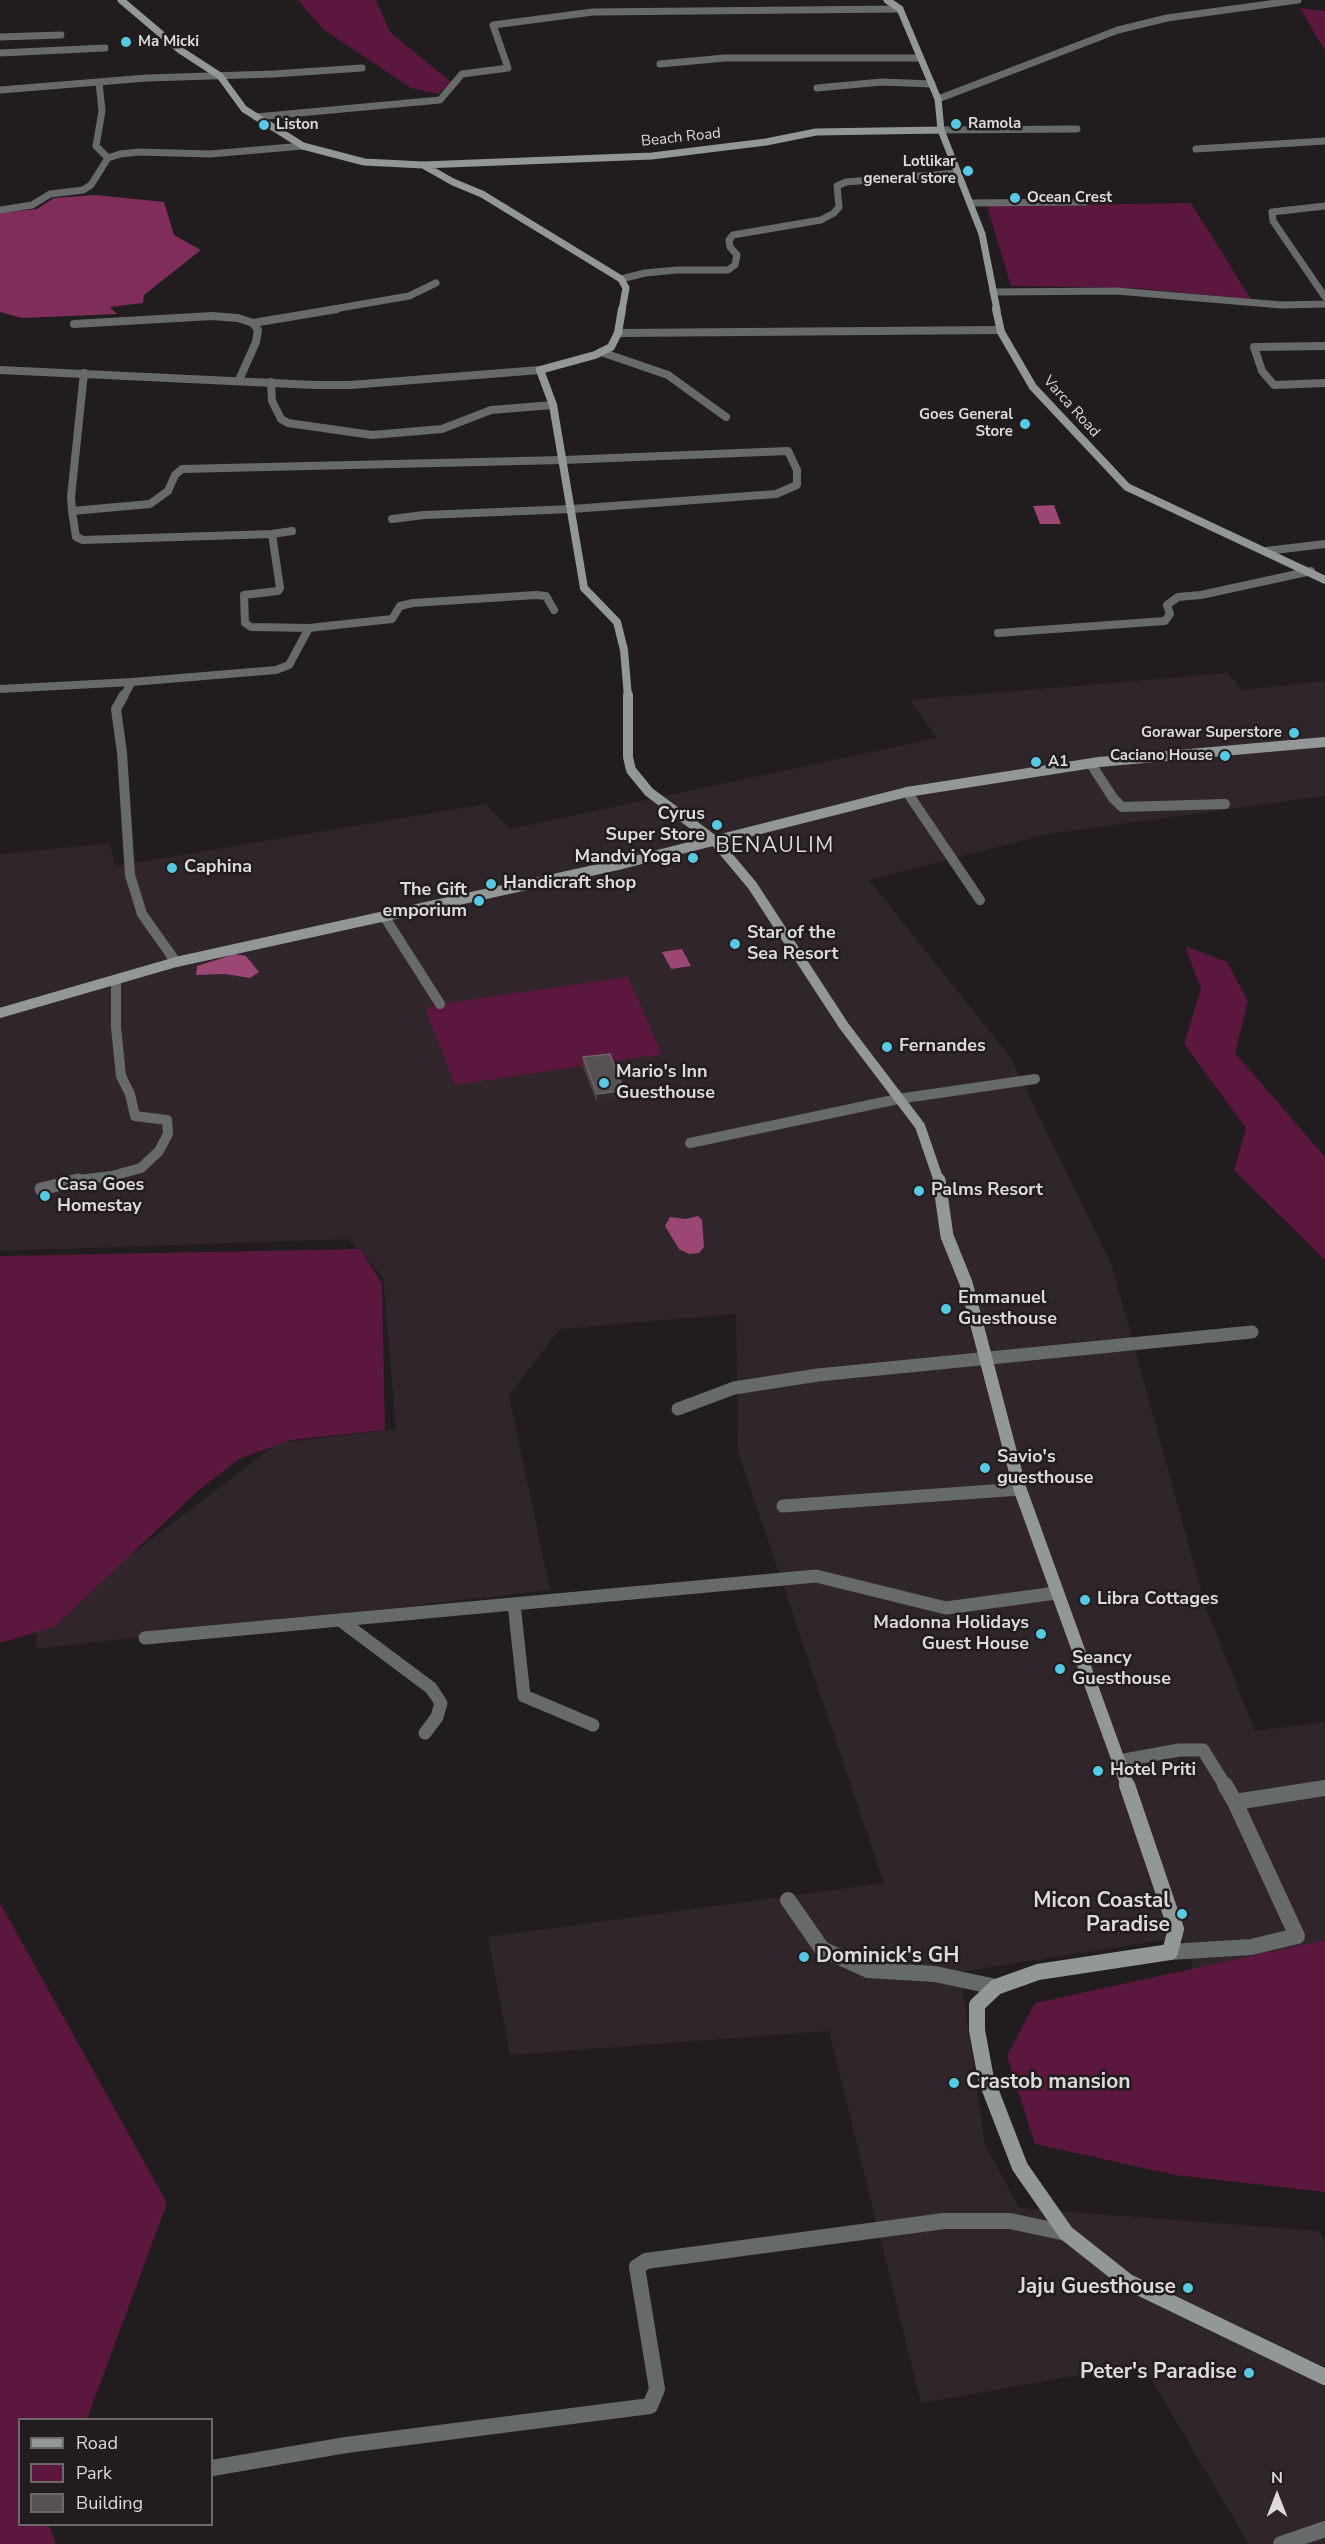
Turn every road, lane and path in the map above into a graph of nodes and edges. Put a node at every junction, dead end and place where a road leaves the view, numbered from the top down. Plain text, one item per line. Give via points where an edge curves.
1 (121, 0) edge
2 (887, 0) edge
3 (1298, 0) edge
4 (900, 9) junction
5 (61, 35) dead end
6 (0, 37) edge
7 (105, 48) dead end
8 (0, 53) edge
9 (920, 58) junction
10 (660, 64) dead end
11 (362, 68) dead end
12 (220, 76) junction
13 (99, 82) junction
14 (932, 84) junction
15 (817, 88) dead end
16 (0, 90) edge
17 (938, 99) junction
18 (256, 117) junction
19 (1077, 129) dead end
20 (941, 130) junction
21 (1325, 141) edge
22 (303, 146) junction
23 (1196, 149) dead end
24 (108, 158) junction
25 (423, 165) junction
26 (958, 173) junction
27 (1085, 202) dead end
28 (970, 203) junction
29 (1325, 206) edge
30 (0, 210) edge
31 (621, 279) junction
32 (436, 283) dead end
33 (993, 292) junction
34 (1325, 297) edge
35 (1325, 304) edge
36 (253, 323) junction
37 (74, 324) dead end
38 (1000, 330) junction
39 (618, 333) junction
40 (1325, 346) edge
41 (601, 352) junction
42 (0, 370) edge
43 (540, 370) junction
44 (84, 373) junction
45 (239, 380) junction
46 (271, 382) junction
47 (1325, 383) edge
48 (553, 405) junction
49 (726, 417) dead end
50 (563, 460) junction
51 (571, 509) junction
52 (72, 511) junction
53 (392, 519) dead end
54 (292, 531) dead end
55 (272, 534) junction
56 (1325, 544) edge
57 (1266, 551) junction
58 (1311, 571) junction
59 (1325, 580) edge
60 (554, 610) dead end
61 (309, 628) junction
62 (998, 633) dead end
63 (132, 682) junction
64 (0, 689) edge
65 (1325, 742) edge
66 (1091, 764) junction
67 (907, 792) junction
68 (1225, 804) dead end
69 (715, 841) junction
70 (980, 900) dead end
71 (384, 916) junction
72 (176, 962) junction
73 (116, 980) junction
74 (440, 1004) dead end
75 (0, 1013) edge
76 (1035, 1079) dead end
77 (898, 1099) junction
78 (690, 1143) dead end
79 (41, 1189) dead end
80 (1252, 1332) dead end
81 (986, 1358) junction
82 (678, 1409) dead end
83 (1020, 1489) junction
84 (783, 1506) dead end
85 (1056, 1593) junction
86 (514, 1604) junction
87 (339, 1620) junction
88 (145, 1638) dead end
89 (593, 1725) dead end
90 (425, 1733) dead end
91 (1119, 1761) junction
92 (1325, 1788) edge
93 (1235, 1802) junction
94 (788, 1900) dead end
95 (1170, 1952) junction
96 (996, 1987) junction
97 (1066, 2233) junction
98 (1325, 2377) edge
99 (213, 2468) edge
100 (1325, 2529) edge
101 (1281, 2544) edge

1 - 12 street via 180,50
2 - 4 street
3 - 17 street via 1167,18 1118,30
4 - 9 street, Varca Road
4 - 18 street via 593,12 493,25 508,68 462,74 440,100
5 - 6 street
7 - 8 street
9 - 10 street via 725,58
9 - 14 street, Varca Road
11 - 12 street
12 - 13 street
12 - 18 street, Beach Road via 244,109
13 - 16 street
13 - 24 street via 102,111 96,146
14 - 15 street via 882,82
14 - 17 street, Varca Road
17 - 20 street, Varca Road
18 - 22 street, Beach Road
19 - 20 street
20 - 25 street, Beach Road via 816,132 652,156
20 - 26 street, Varca Road
21 - 23 street
22 - 24 street via 210,154 139,152
22 - 25 street, Beach Road via 364,162
24 - 30 street via 91,185 83,190 50,194 32,206
25 - 31 street via 482,194
26 - 28 street, Varca Road
26 - 31 street via 846,182 837,186 839,207 820,220 733,235 730,247 737,255 735,265 728,270 677,270
27 - 28 street
28 - 33 street, Varca Road via 982,234
29 - 34 street via 1272,212 1273,221
31 - 39 street via 626,288
32 - 36 street via 409,296
33 - 35 street via 1117,291 1281,305
33 - 38 street, Varca Road
36 - 37 street via 212,316
36 - 45 street via 258,330 256,342
38 - 39 street
38 - 57 street, Varca Road via 1033,387 1127,487
39 - 41 street via 611,347
40 - 47 street via 1254,347 1262,371 1274,385
41 - 43 street
41 - 49 street via 668,375
42 - 44 street
43 - 46 street via 350,385
43 - 48 street
44 - 45 street
44 - 52 street
45 - 46 street
46 - 48 street via 272,401 281,419 288,423 372,435 442,429 491,410
48 - 50 street
50 - 51 street
50 - 51 street via 788,451 797,470 797,485 777,495
50 - 52 street via 182,469 168,491 150,504
51 - 53 street
51 - 69 street via 584,588 617,622 624,650 631,770 649,792
52 - 55 street via 76,537 83,540
54 - 55 street
55 - 61 street via 280,588 244,595 245,623 251,627
56 - 57 street
57 - 58 street, Varca Road
58 - 59 street, Varca Road
58 - 62 street via 1178,597 1167,605 1170,614 1165,621
60 - 61 street via 546,596 536,595 450,600 400,606 392,619
61 - 63 street via 290,665 276,670
63 - 64 street
63 - 72 street via 116,709 130,875 142,914
65 - 66 street
66 - 67 street
66 - 68 street via 1122,807
67 - 69 street
67 - 70 street
69 - 71 street
69 - 77 street via 752,885 844,1026
71 - 72 street
71 - 74 street
72 - 73 street
73 - 75 street
73 - 79 street via 121,1076 135,1116 167,1120 168,1134 159,1151 141,1168
76 - 77 street
77 - 78 street
77 - 81 street via 920,1126 938,1173 947,1236 966,1282
80 - 81 street
81 - 82 street via 734,1388
81 - 83 street
83 - 84 street
83 - 85 street
85 - 86 street via 946,1608 816,1576
85 - 91 street
86 - 87 street
86 - 89 street via 524,1696
87 - 88 street
87 - 90 street via 431,1688 441,1703 437,1717
91 - 93 street via 1203,1749
91 - 95 street via 1176,1929
92 - 93 street
93 - 95 street via 1297,1936 1251,1947
94 - 96 street via 822,1949 868,1970 934,1974
95 - 96 street via 1038,1972
96 - 97 street via 977,2005 977,2030 986,2079 1020,2167
97 - 98 street via 1128,2282
97 - 99 street via 1010,2221 944,2221 646,2261 637,2267 657,2389 650,2406 346,2445
100 - 101 street

